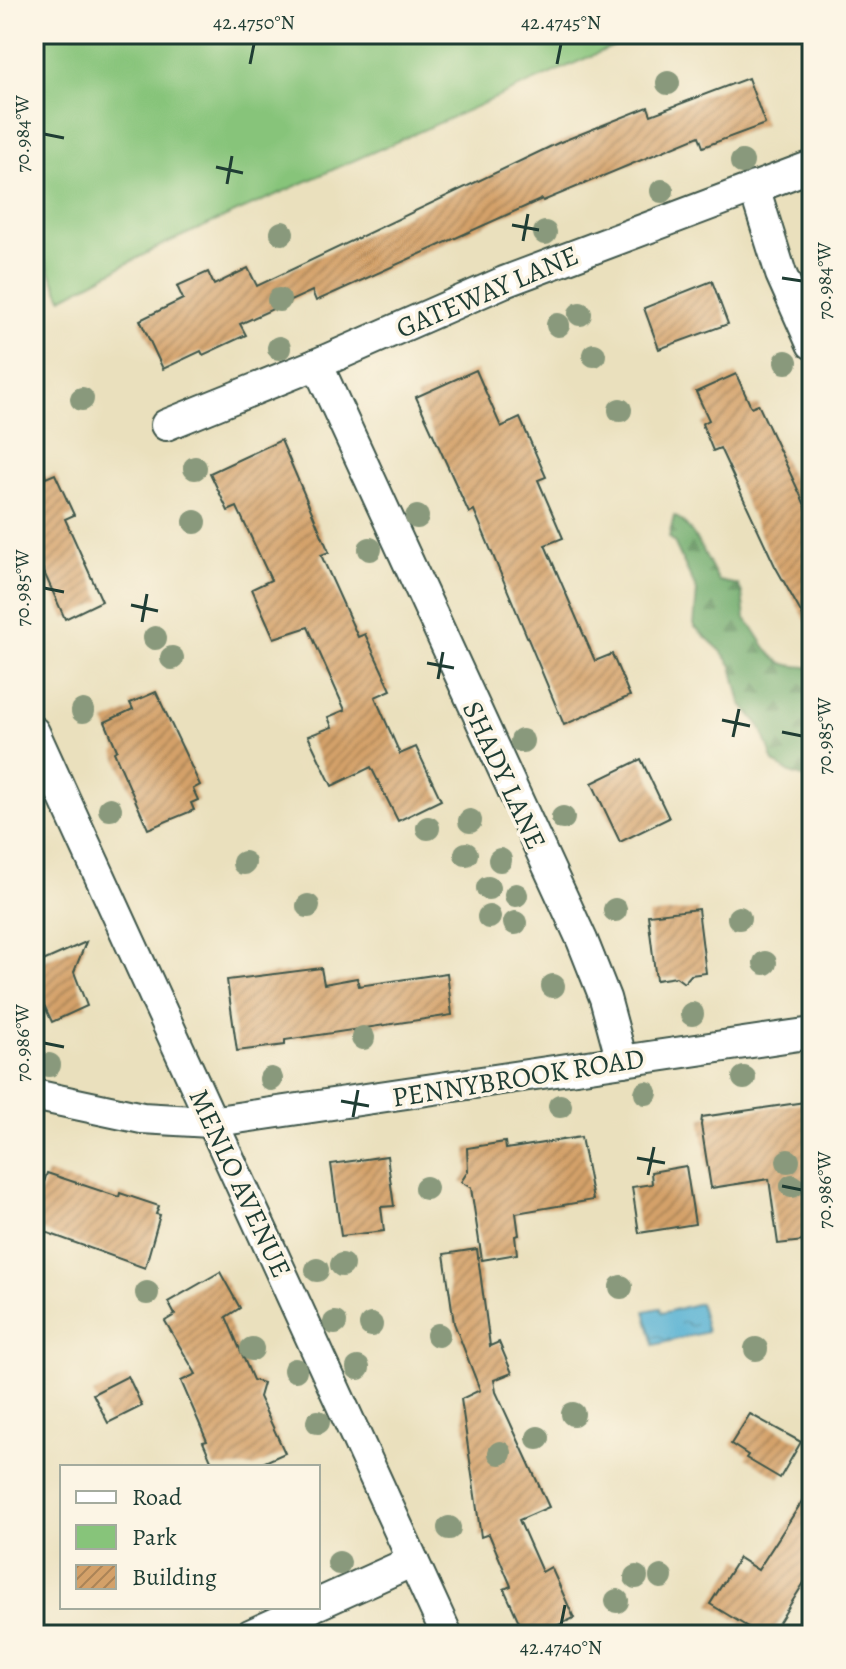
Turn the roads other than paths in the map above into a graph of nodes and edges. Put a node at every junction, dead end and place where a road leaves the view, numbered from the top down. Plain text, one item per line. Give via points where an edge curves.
1 (812, 166) edge
2 (754, 187) junction
3 (812, 344) edge
4 (317, 364) junction
5 (166, 425) dead end
6 (34, 732) edge
7 (812, 1033) edge
8 (622, 1061) junction
9 (34, 1095) edge
10 (210, 1122) junction
11 (413, 1561) junction
12 (320, 1603) edge
13 (308, 1609) edge
14 (250, 1635) edge
15 (447, 1635) edge

1 - 2 street, GATEWAY LANE
2 - 3 street via 781,274
2 - 4 street, GATEWAY LANE via 504,282
4 - 5 street, GATEWAY LANE
4 - 8 street, SHADY LANE via 582,940
6 - 10 street, MENLO AVENUE
7 - 8 street, PENNYBROOK ROAD
8 - 10 street, PENNYBROOK ROAD
9 - 10 street, PENNYBROOK ROAD via 142,1118
10 - 11 street, MENLO AVENUE
11 - 12 street
11 - 15 street, MENLO AVENUE
13 - 14 street

